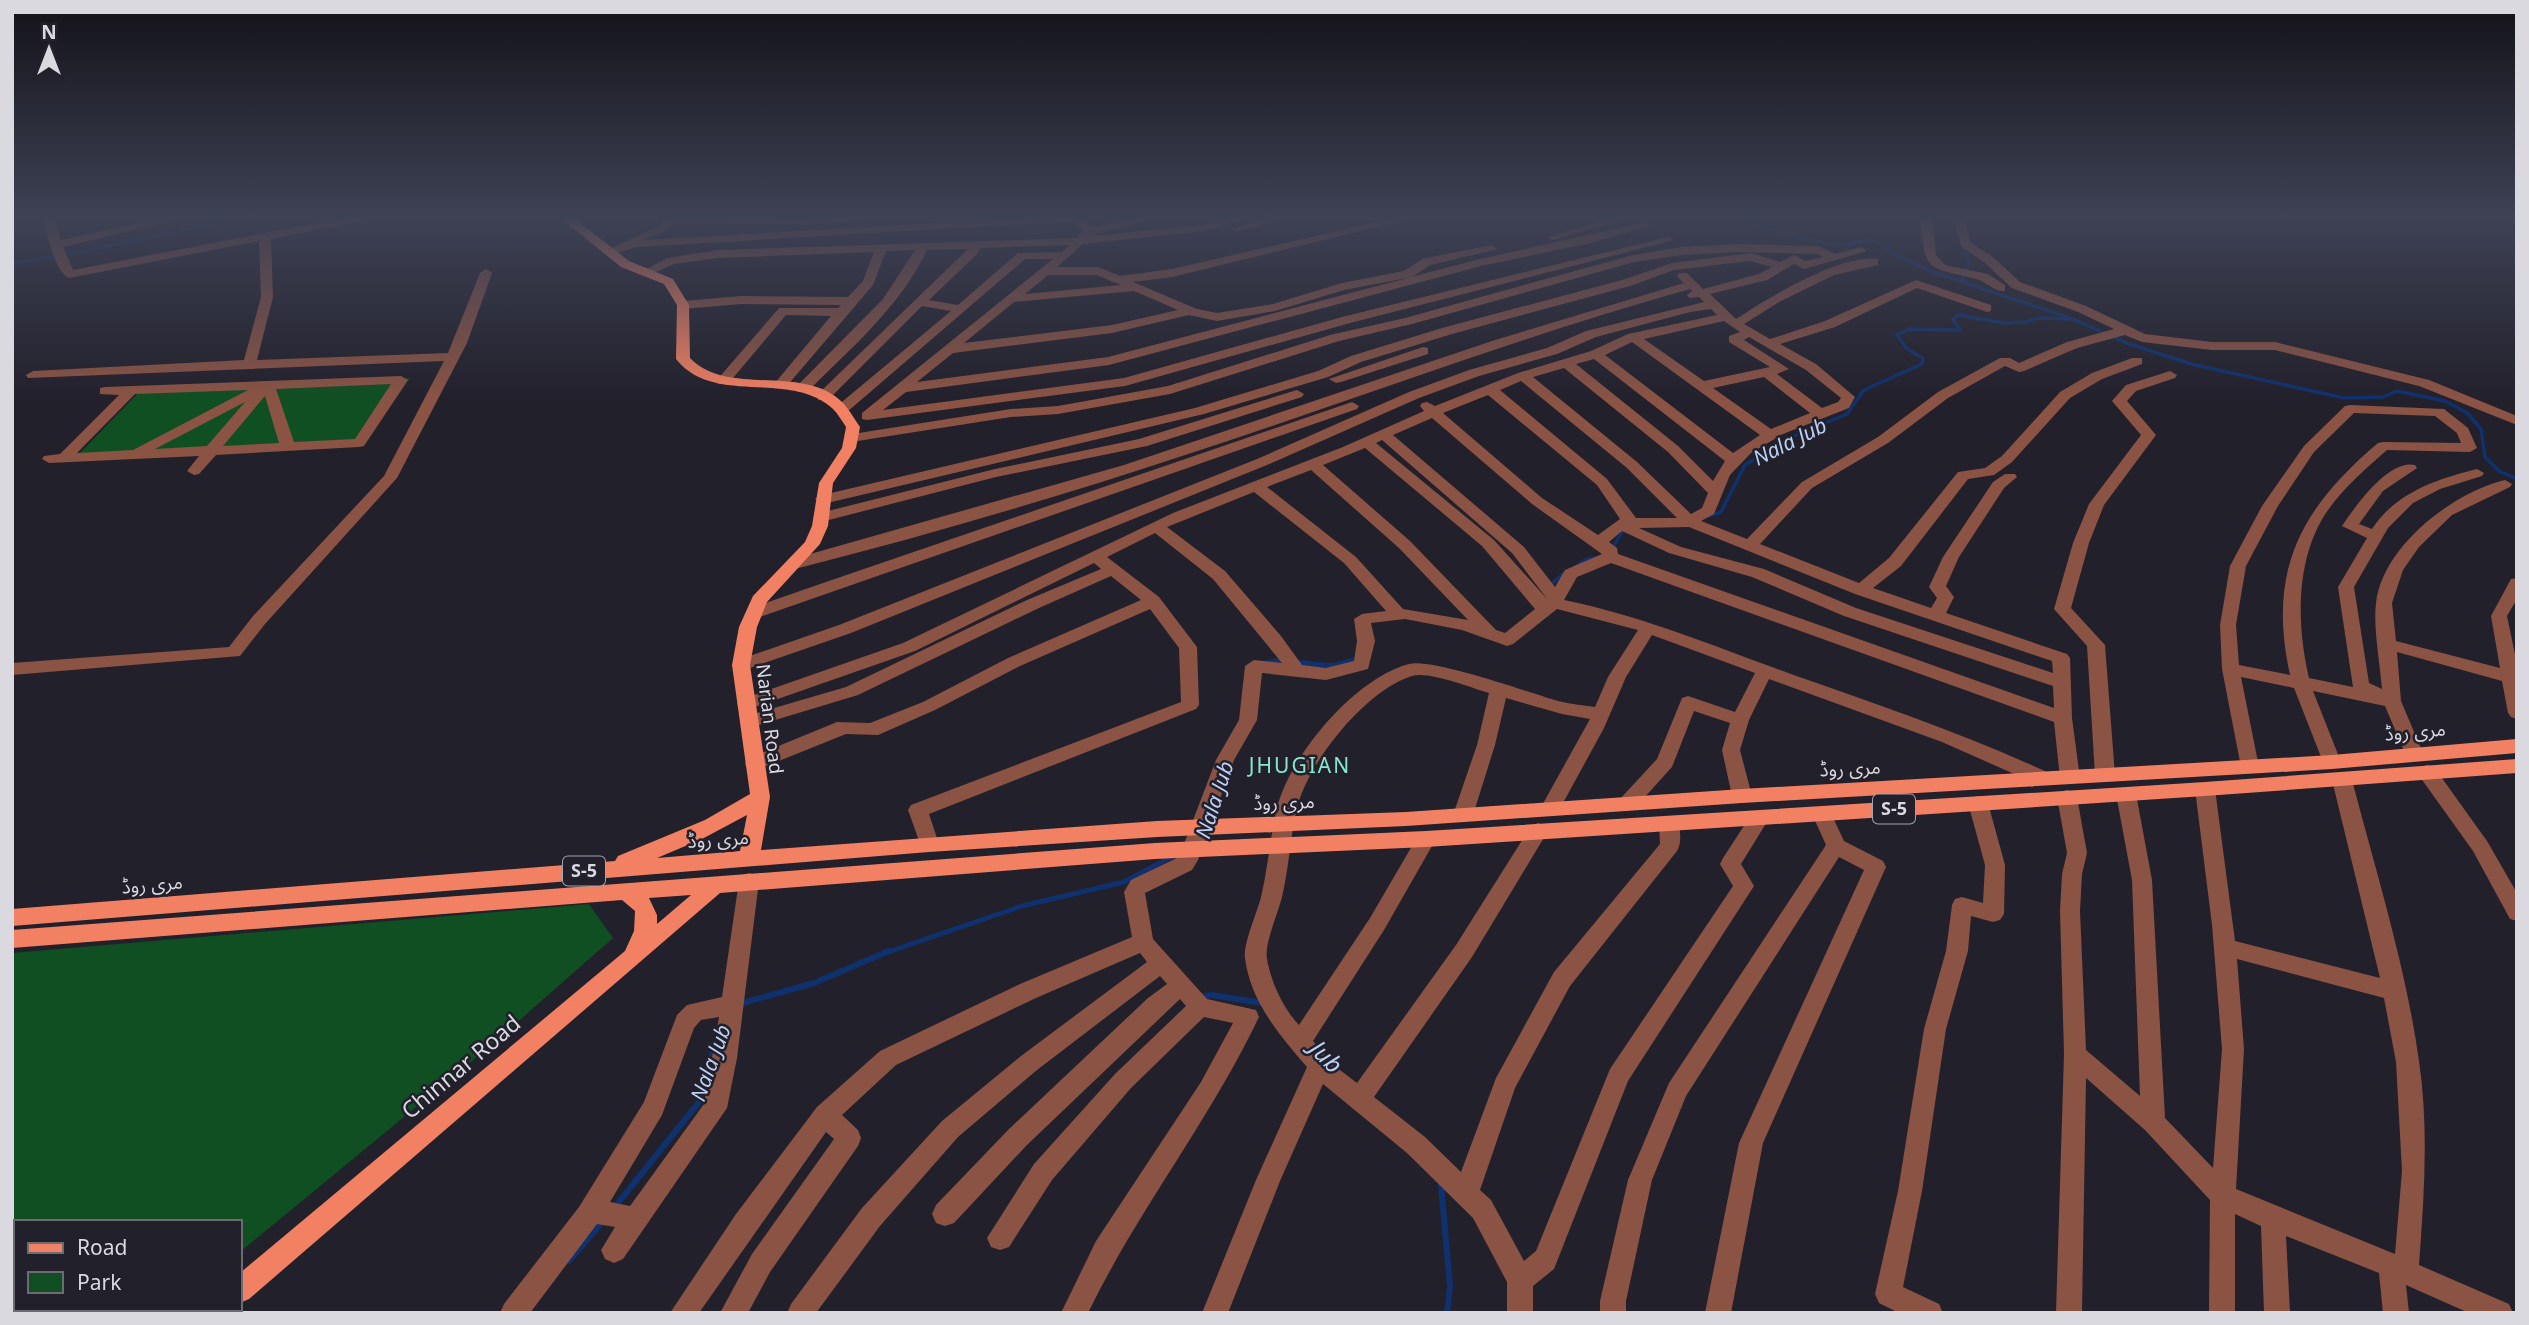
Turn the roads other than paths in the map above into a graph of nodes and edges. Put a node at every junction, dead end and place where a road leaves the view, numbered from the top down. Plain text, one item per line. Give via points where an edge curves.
1 (268, 278) edge
2 (484, 278) edge
3 (660, 278) edge
4 (871, 278) edge
5 (905, 278) edge
6 (945, 278) edge
7 (994, 278) edge
8 (1036, 278) edge
9 (1127, 278) edge
10 (1389, 278) edge
11 (1424, 278) edge
12 (1516, 278) edge
13 (1565, 278) edge
14 (1604, 278) edge
15 (1681, 278) junction
16 (1695, 278) edge
17 (1818, 278) edge
18 (1987, 278) edge
19 (2008, 278) edge
20 (1116, 279) joint
21 (1136, 288) junction
22 (2001, 288) dead end
23 (1010, 299) junction
24 (1517, 300) dead end
25 (851, 301) junction
26 (919, 302) junction
27 (683, 305) junction
28 (1714, 306) junction
29 (1987, 308) dead end
30 (961, 309) junction
31 (1189, 311) junction
32 (1628, 311) dead end
33 (841, 312) junction
34 (1732, 321) junction
35 (2127, 330) junction
36 (1751, 332) junction
37 (1633, 337) junction
38 (1770, 343) junction
39 (950, 349) junction
40 (1596, 354) junction
41 (452, 357) junction
42 (2137, 361) dead end
43 (287, 362) junction
44 (249, 363) junction
45 (1566, 363) junction
46 (1767, 373) junction
47 (33, 375) dead end
48 (2170, 375) dead end
49 (1524, 376) junction
50 (723, 381) junction
51 (781, 384) junction
52 (268, 385) junction
53 (1702, 386) junction
54 (1402, 387) junction
55 (901, 388) junction
56 (802, 389) junction
57 (1490, 389) junction
58 (131, 390) junction
59 (105, 391) dead end
60 (823, 397) junction
61 (842, 408) junction
62 (1433, 412) junction
63 (1820, 414) junction
64 (867, 416) junction
65 (2517, 421) edge
66 (852, 432) junction
67 (1383, 434) junction
68 (1770, 435) junction
69 (1367, 442) junction
70 (288, 446) junction
71 (212, 450) junction
72 (133, 454) junction
73 (1734, 461) junction
74 (1312, 464) junction
75 (2410, 468) dead end
76 (194, 471) dead end
77 (2477, 473) dead end
78 (2010, 477) dead end
79 (2505, 484) dead end
80 (1255, 485) junction
81 (1716, 493) junction
82 (822, 499) junction
83 (821, 517) junction
84 (1690, 522) junction
85 (1626, 523) junction
86 (1157, 527) junction
87 (2376, 536) junction
88 (1749, 546) junction
89 (1604, 550) junction
90 (1095, 556) junction
91 (795, 564) junction
92 (1112, 570) junction
93 (2517, 583) edge
94 (1861, 590) junction
95 (1153, 601) junction
96 (1552, 604) junction
97 (754, 613) junction
98 (1399, 615) junction
99 (1936, 615) junction
100 (1648, 627) junction
101 (1490, 634) junction
102 (2387, 644) junction
103 (741, 665) junction
104 (12, 669) edge
105 (1295, 669) junction
106 (2231, 669) junction
107 (1765, 670) junction
108 (2513, 678) edge
109 (2301, 682) junction
110 (2063, 683) junction
111 (1499, 690) junction
112 (2392, 701) junction
113 (747, 713) junction
114 (2517, 713) edge
115 (1601, 714) junction
116 (2063, 718) junction
117 (1740, 720) junction
118 (2514, 748) edge
119 (2414, 753) junction
120 (754, 764) junction
121 (2517, 766) edge
122 (2250, 767) junction
123 (2337, 771) junction
124 (2427, 772) junction
125 (2105, 775) junction
126 (2046, 780) junction
127 (2069, 788) junction
128 (2205, 789) junction
129 (1787, 794) junction
130 (2126, 794) junction
131 (1742, 796) junction
132 (760, 797) junction
133 (1978, 803) junction
134 (1628, 804) junction
135 (1550, 809) junction
136 (1822, 814) junction
137 (1463, 815) junction
138 (1797, 815) junction
139 (1760, 817) junction
140 (1669, 823) junction
141 (1538, 831) junction
142 (1426, 839) junction
143 (919, 845) junction
144 (1836, 846) junction
145 (605, 870) junction
146 (749, 870) junction
147 (906, 870) junction
148 (717, 883) junction
149 (621, 890) junction
150 (105, 911) junction
151 (2517, 913) edge
152 (12, 918) edge
153 (90, 933) junction
154 (12, 939) edge
155 (1143, 942) junction
156 (2225, 947) junction
157 (625, 964) junction
158 (1160, 964) junction
159 (1181, 986) junction
160 (2393, 991) junction
161 (730, 1005) junction
162 (1200, 1007) junction
163 (1248, 1017) junction
164 (1280, 1020) junction
165 (1300, 1042) junction
166 (2075, 1054) junction
167 (1320, 1065) junction
168 (1359, 1099) junction
169 (825, 1115) junction
170 (2153, 1122) junction
171 (1466, 1193) junction
172 (2223, 1195) junction
173 (611, 1214) junction
174 (944, 1214) dead end
175 (2273, 1219) junction
176 (1000, 1238) dead end
177 (614, 1250) dead end
178 (2399, 1268) junction
179 (1520, 1280) junction
180 (242, 1288) edge
181 (2492, 1311) edge
182 (513, 1313) edge
183 (683, 1313) edge
184 (733, 1313) edge
185 (800, 1313) edge
186 (1074, 1313) edge
187 (1215, 1313) edge
188 (1520, 1313) edge
189 (1613, 1313) edge
190 (1718, 1313) edge
191 (1930, 1313) edge
192 (2069, 1313) edge
193 (2222, 1313) edge
194 (2277, 1313) edge
195 (2396, 1313) edge

1 - 44 street via 266,308
2 - 41 street
3 - 27 main road via 669,282
4 - 25 street
5 - 56 street
6 - 26 street
7 - 30 street
8 - 23 street
9 - 20 street
10 - 31 street via 1217,317
11 - 55 street via 1108,361
12 - 64 street via 1125,382
13 - 66 street via 1335,338 1170,390 1058,410
14 - 24 street
15 - 16 street
15 - 28 street
15 - 32 street
15 - 54 street
15 - 82 street via 1434,335 1199,411
15 - 83 street via 1593,298 1142,443 995,473
17 - 34 street
18 - 22 street
19 - 35 street
20 - 21 street
21 - 23 street
21 - 31 street
23 - 39 street
25 - 27 street via 741,300
25 - 33 street
26 - 30 street
26 - 60 street
27 - 50 main road via 685,364
28 - 34 street
28 - 54 street via 1591,334 1552,351 1474,373
29 - 38 street via 1916,284 1829,324
30 - 61 street
31 - 39 street via 1112,329
33 - 50 street via 783,311
33 - 51 street
34 - 36 street
34 - 37 street
35 - 65 street via 2142,338 2212,346 2275,346 2424,383
35 - 88 street via 2072,345 2019,368 2005,361 1942,395 1883,440 1807,485
36 - 38 street
36 - 46 street via 1734,339 1782,369
37 - 40 street
37 - 53 street
38 - 63 street via 1848,397 1844,405
39 - 55 street
40 - 45 street
40 - 73 street
41 - 43 street
41 - 104 street via 390,478 234,652
42 - 94 street via 2097,376 2066,395 2007,459 1989,472 1963,475 1895,562
43 - 44 street
43 - 52 street
44 - 47 street
45 - 49 street
45 - 81 street via 1673,449
46 - 53 street
46 - 63 street
48 - 125 street via 2131,388 2119,401 2149,435 2097,504 2062,609 2096,645
49 - 57 street
49 - 84 street via 1632,465
50 - 51 main road
51 - 56 main road
52 - 58 street
52 - 70 street
52 - 70 street via 401,380 359,443
52 - 71 street
52 - 72 street
53 - 68 street
54 - 62 street
54 - 91 street
54 - 97 street
54 - 103 street via 1262,462 845,629
55 - 64 street
56 - 60 main road
57 - 62 street
57 - 85 street via 1602,482
58 - 59 street
58 - 72 street via 57,458
60 - 61 main road
61 - 66 main road
62 - 67 street
62 - 89 street via 1537,501
63 - 68 street
64 - 66 street
66 - 82 main road, Narian Road
67 - 69 street
67 - 96 street via 1518,550
68 - 73 street
69 - 74 street
69 - 96 street via 1488,543
70 - 71 street
71 - 72 street
71 - 76 street
73 - 81 street
74 - 80 street
74 - 101 street via 1419,556
75 - 87 street via 2378,488 2350,526
77 - 87 street via 2408,500
78 - 99 street via 1998,485 1951,557 1937,587 1946,597
79 - 102 street via 2447,512 2413,544 2395,570 2384,603
80 - 86 street
80 - 98 street via 1350,560
81 - 84 street via 1709,510
82 - 83 main road, Narian Road
83 - 91 main road, Narian Road via 812,544
84 - 85 street
84 - 88 street
85 - 89 street
85 - 110 street via 1675,550 1758,573 1850,612
86 - 90 street
86 - 105 street via 1219,575
87 - 112 street via 2346,587 2361,686
88 - 94 street
89 - 96 street via 1570,574
89 - 116 street
90 - 92 street
90 - 113 street via 909,647
91 - 97 main road, Narian Road via 759,600
92 - 95 street
92 - 113 street via 852,691
93 - 108 street via 2499,616
94 - 99 street
95 - 120 street via 871,730 844,727
95 - 143 street via 1188,646 1191,705 918,810
96 - 100 street
96 - 101 street via 1507,640
97 - 103 main road, Narian Road
98 - 101 street via 1465,625
98 - 105 street via 1362,620 1366,641 1362,665 1326,674
99 - 110 street via 2061,658
100 - 107 street
100 - 115 street via 1616,677
102 - 108 street
102 - 112 street
103 - 113 main road, Narian Road
105 - 155 street via 1254,666 1248,720 1222,770 1185,864 1133,892
106 - 109 street
106 - 109 street via 2228,625 2238,566 2270,506 2309,449 2350,410 2439,412 2463,431 2470,448 2382,446 2350,474 2309,529 2293,593 2293,640
106 - 122 street
107 - 117 street
107 - 126 street via 1926,729
108 - 114 street
109 - 112 street
109 - 123 street
110 - 116 street
111 - 115 street
111 - 137 street
111 - 164 street via 1413,669 1384,682 1327,735 1294,786 1255,956
112 - 119 street
113 - 120 main road, Narian Road
115 - 135 street
116 - 127 street
117 - 131 street via 1731,750
117 - 134 street via 1688,702 1665,762
118 - 119 main road, مری روڈ / S-5
119 - 123 main road, مری روڈ / S-5
120 - 132 main road, Narian Road
121 - 124 main road, مری روڈ / S-5
122 - 123 main road, مری روڈ / S-5
122 - 125 main road, مری روڈ / S-5
123 - 124 main road, مری روڈ / S-5
123 - 128 main road, مری روڈ / S-5
123 - 160 street
124 - 151 street via 2480,845
125 - 127 main road, مری روڈ / S-5
126 - 127 main road, مری روڈ / S-5
126 - 129 main road, مری روڈ / S-5
127 - 130 main road, مری روڈ / S-5
127 - 133 main road, مری روڈ / S-5
127 - 166 street via 2077,853 2070,911
128 - 130 main road, مری روڈ / S-5
128 - 156 street
129 - 131 main road, مری روڈ / S-5
129 - 138 main road
130 - 170 street via 2143,880
131 - 134 main road, مری روڈ / S-5
132 - 145 main road via 733,816
132 - 146 main road, Narian Road
133 - 136 main road, مری روڈ / S-5
133 - 191 street via 1995,865 1993,914 1962,905 1957,951 1935,1029 1910,1191 1888,1294
134 - 135 main road, مری روڈ / S-5
135 - 137 main road, مری روڈ / S-5
136 - 138 main road, مری روڈ / S-5
136 - 144 street
137 - 143 main road, مری روڈ / S-5
138 - 139 main road, مری روڈ / S-5
139 - 140 main road, مری روڈ / S-5
139 - 179 street via 1730,864 1744,886 1618,1076 1545,1260
140 - 141 main road, مری روڈ / S-5
140 - 171 street via 1670,846 1562,979 1504,1084
141 - 142 main road, مری روڈ / S-5
141 - 168 street via 1464,951
142 - 147 main road, مری روڈ / S-5 via 1155,850
142 - 165 street
143 - 146 main road, مری روڈ / S-5
143 - 147 main road
144 - 189 street via 1677,1090 1640,1180
144 - 190 street via 1876,867 1751,1143
145 - 146 main road, مری روڈ / S-5
145 - 150 main road, مری روڈ / S-5
146 - 147 main road, مری روڈ / S-5
146 - 148 main road, مری روڈ / S-5
146 - 161 street
148 - 149 main road, مری روڈ / S-5
148 - 157 main road, Chinnar Road
149 - 153 main road, مری روڈ / S-5
149 - 157 main road via 637,897 648,919 646,932
150 - 152 main road, مری روڈ / S-5
150 - 153 main road
153 - 154 main road, مری روڈ / S-5
155 - 158 street
155 - 169 street via 888,1059
156 - 160 street
156 - 172 street via 2233,1049
157 - 180 main road, Chinnar Road
158 - 159 street
158 - 185 street via 950,1129 871,1217
159 - 162 street
159 - 174 street via 1018,1137
160 - 178 street via 2408,1062 2414,1171
161 - 173 street via 715,1108
161 - 173 street via 695,1012 685,1022
162 - 163 street
162 - 176 street via 1123,1081 1052,1162
163 - 164 street
163 - 186 street via 1209,1089 1105,1250
164 - 165 street
165 - 167 street
166 - 170 street
166 - 192 street
167 - 168 street
167 - 187 street
168 - 171 street
169 - 183 street
169 - 184 street via 849,1138 761,1263
170 - 172 street
171 - 179 street via 1482,1209
172 - 175 street
172 - 193 street
173 - 177 street
173 - 182 street
175 - 178 street
175 - 194 street
178 - 181 street
178 - 195 street
179 - 188 street

